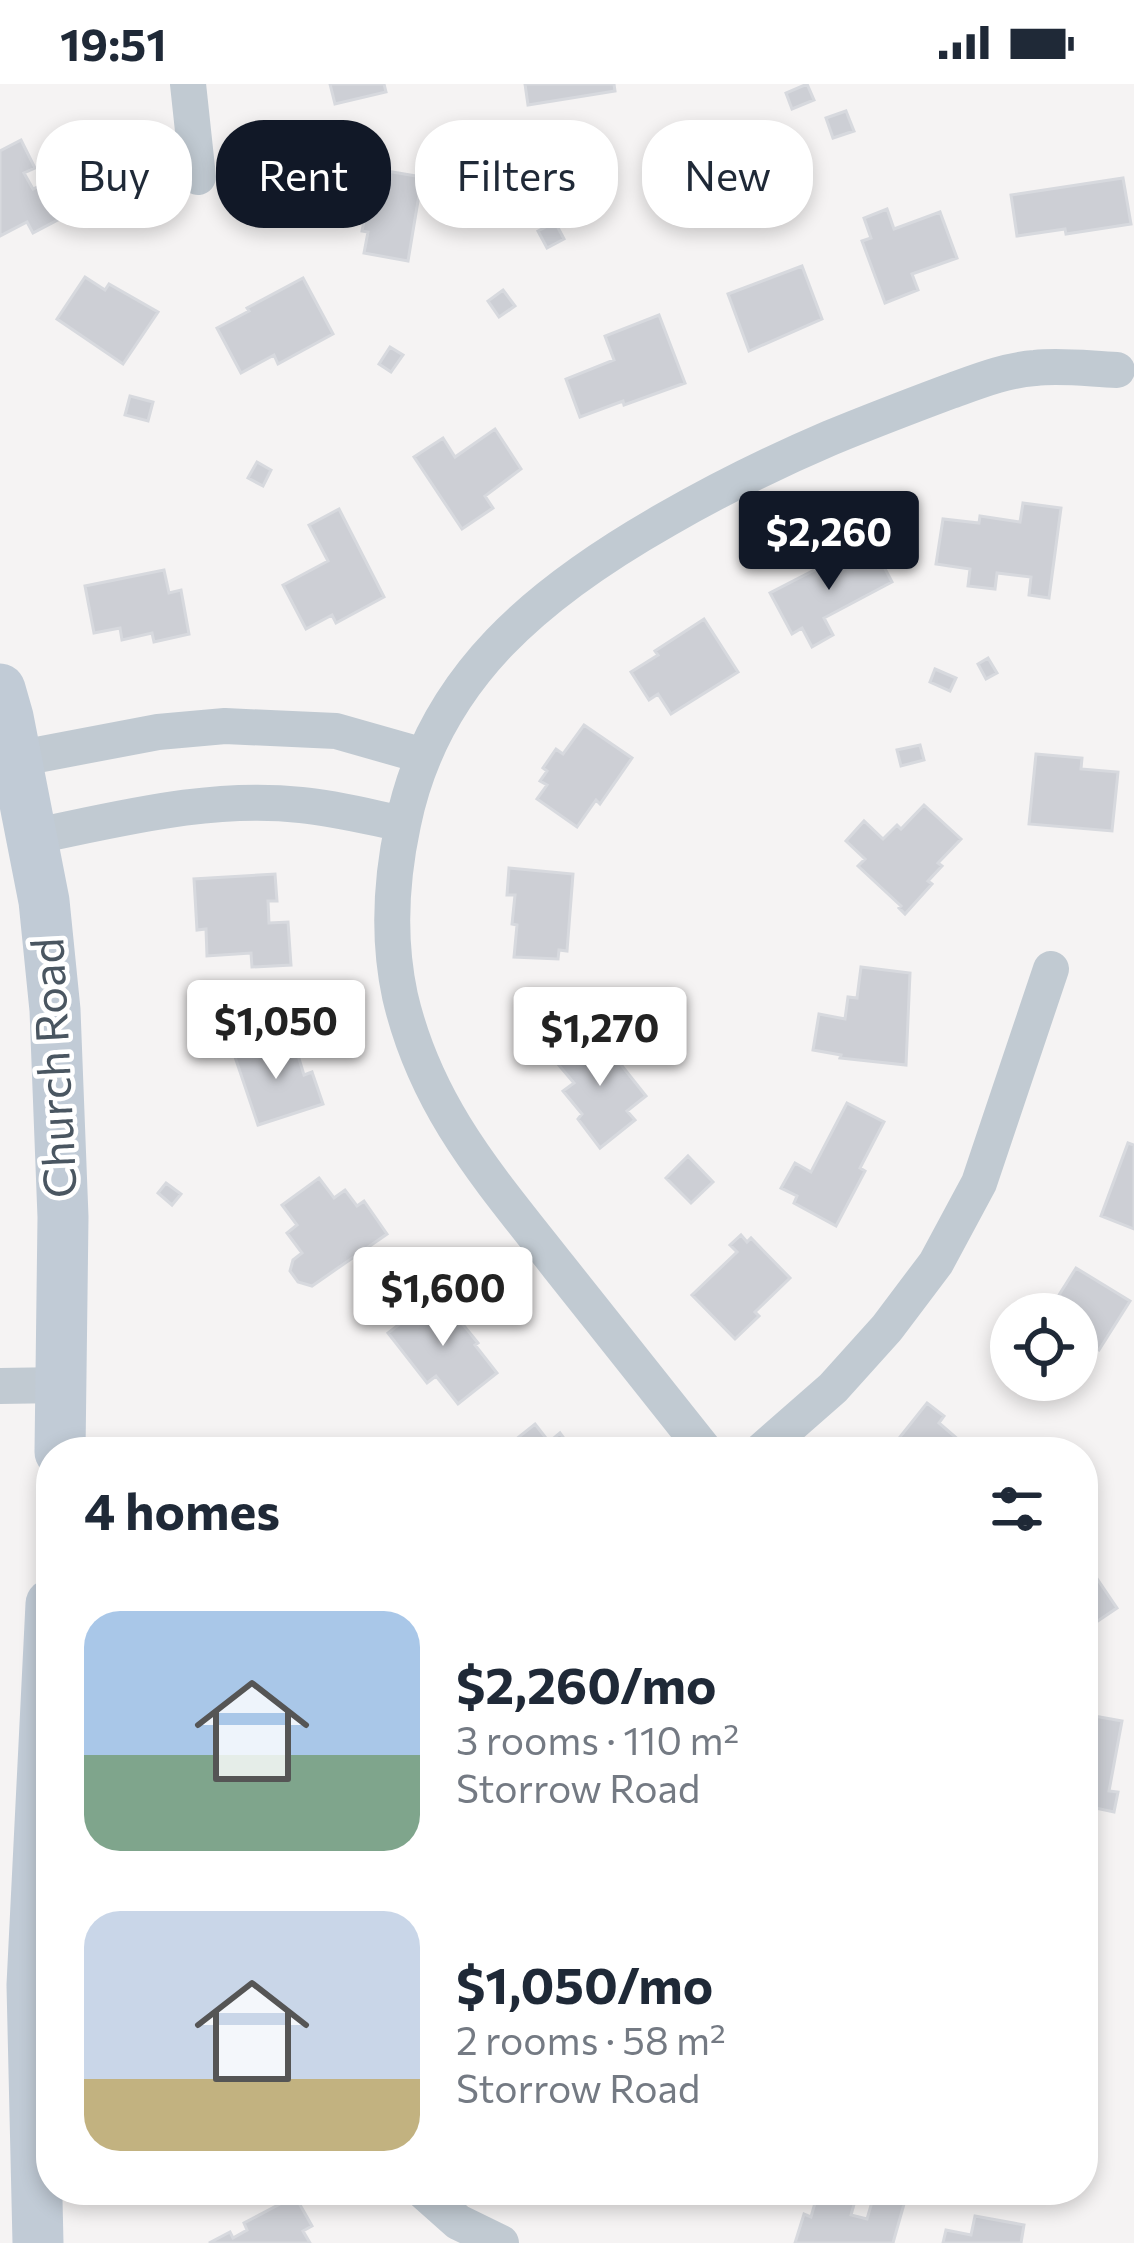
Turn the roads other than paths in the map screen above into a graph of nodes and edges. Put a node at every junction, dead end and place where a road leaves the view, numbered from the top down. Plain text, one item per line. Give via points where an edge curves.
1 (188, 84) edge
2 (198, 177) dead end
3 (1117, 370) dead end
4 (0, 688) edge
5 (424, 756) junction
6 (16, 759) junction
7 (403, 824) junction
8 (31, 837) junction
9 (1051, 969) dead end
10 (62, 1385) junction
11 (0, 1386) edge
12 (60, 1437) edge
13 (694, 1437) edge
14 (777, 1437) edge
15 (36, 1905) edge
16 (36, 2157) edge
17 (37, 2205) edge
18 (437, 2205) edge
19 (462, 2235) edge
20 (38, 2243) edge
21 (501, 2243) edge

1 - 2 street
3 - 5 street via 1032,368 990,377 708,495 526,615 466,681
4 - 6 street, Church Road
5 - 6 street via 336,731 225,726
5 - 7 street
6 - 8 street, Church Road
7 - 8 street via 298,804 235,803
7 - 13 street via 394,879 396,974 436,1098 479,1165
8 - 10 street, Church Road via 55,1010
9 - 14 street via 979,1183 936,1263 833,1388
10 - 11 street
10 - 12 street, Church Road
15 - 16 street
17 - 20 street
18 - 19 street
19 - 21 street

